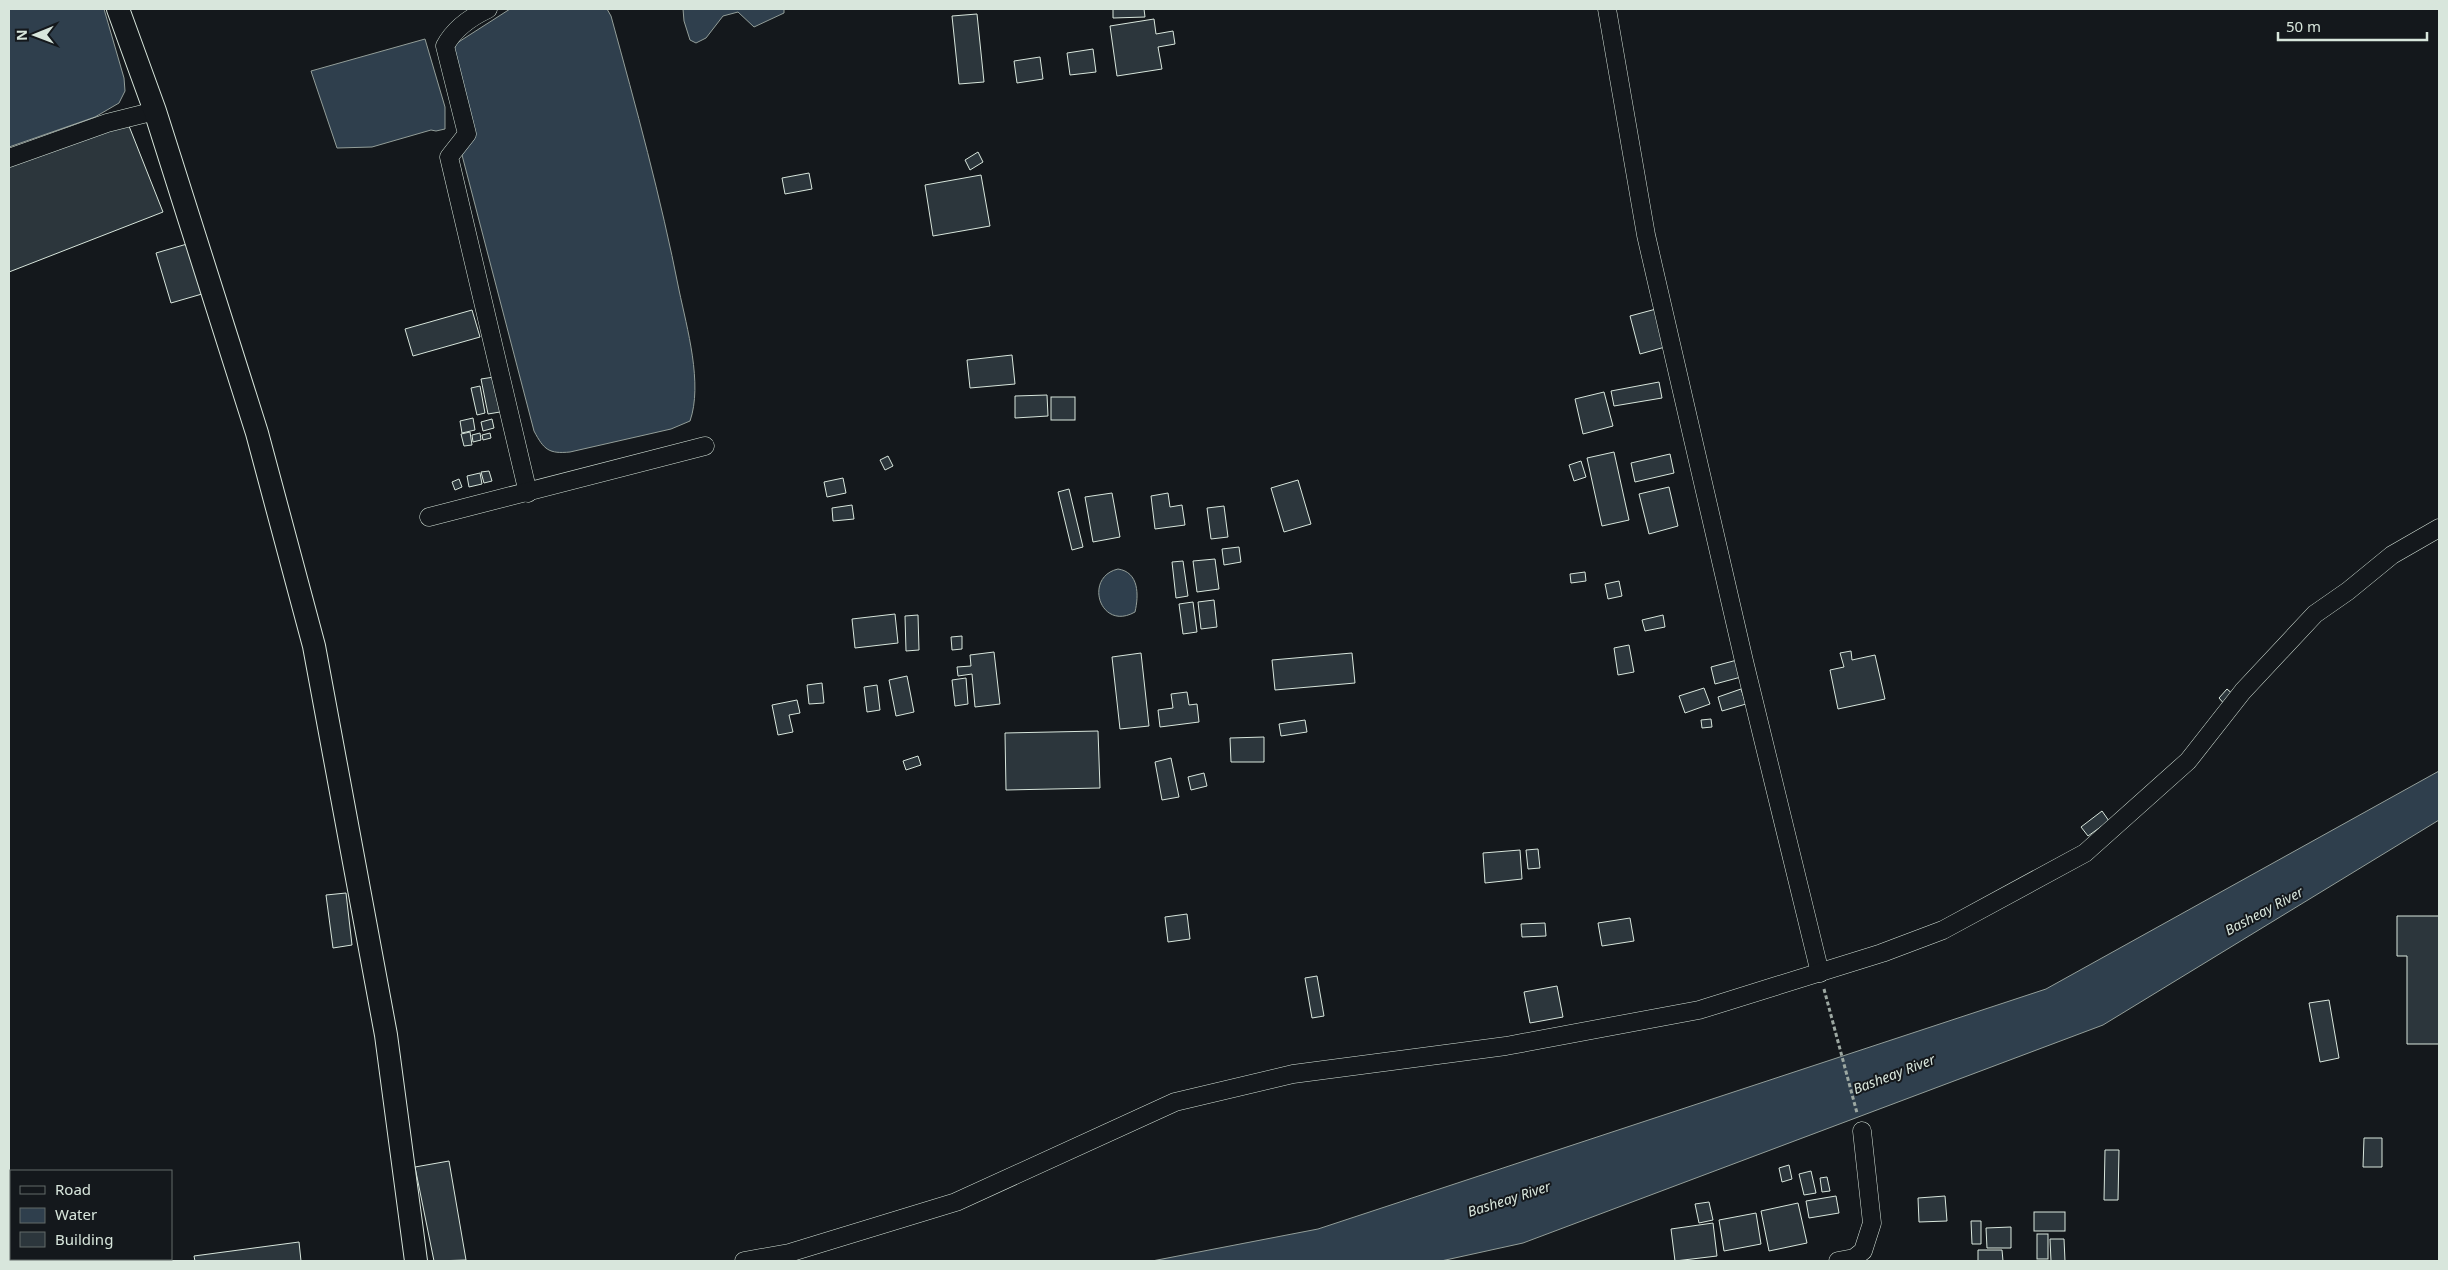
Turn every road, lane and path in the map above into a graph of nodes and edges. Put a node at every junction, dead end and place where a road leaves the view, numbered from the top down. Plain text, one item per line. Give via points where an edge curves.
1 (118, 9) edge
2 (488, 9) edge
3 (1607, 9) edge
4 (155, 111) junction
5 (9, 158) edge
6 (705, 446) dead end
7 (528, 493) junction
8 (429, 517) dead end
9 (2439, 528) edge
10 (1820, 972) junction
11 (1862, 1131) joint
12 (416, 1261) edge
13 (744, 1261) edge
14 (1838, 1261) edge

1 - 4 street
2 - 7 street via 452,34 445,46 467,134 449,157
3 - 10 street via 1646,235 1744,661
4 - 5 street via 107,122
4 - 12 street via 257,432 314,646 386,1035
6 - 7 street
7 - 8 street
9 - 10 street via 2392,555 2316,614 2244,692 2188,761 2085,853 1943,930
10 - 11 path
10 - 13 street via 1699,1010 1506,1046 1293,1074 1175,1102 956,1202 789,1253
11 - 14 street via 1872,1223 1863,1251 1854,1258

